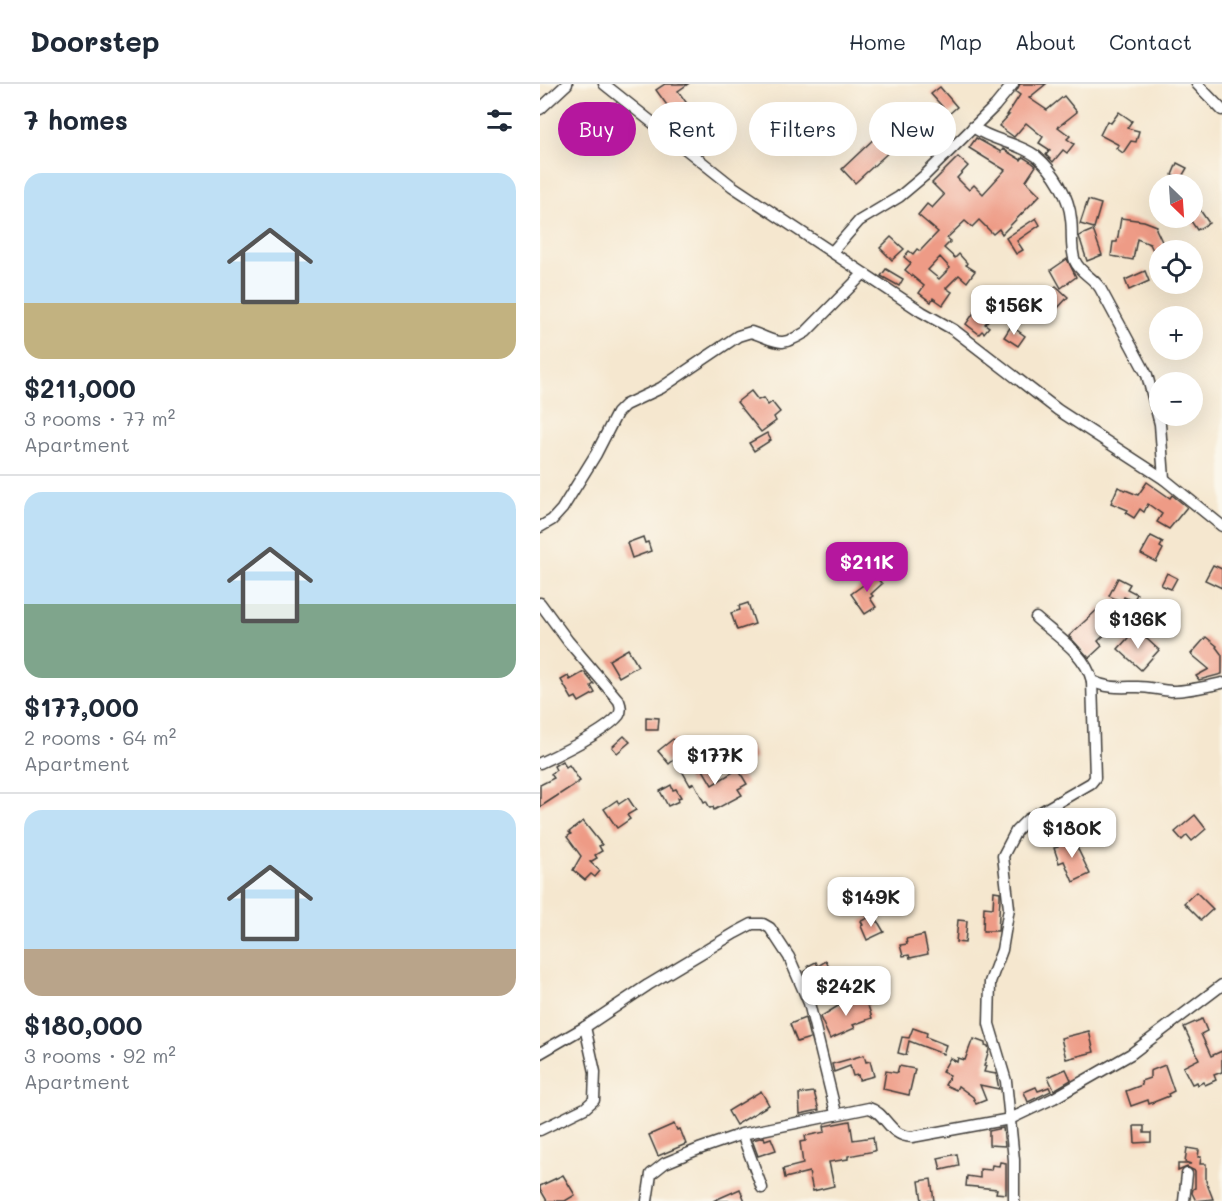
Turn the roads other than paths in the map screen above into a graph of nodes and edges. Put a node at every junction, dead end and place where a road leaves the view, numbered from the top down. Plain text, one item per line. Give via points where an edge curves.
1 (567, 84) edge
2 (604, 84) edge
3 (1013, 84) edge
4 (1201, 86) edge
5 (540, 109) edge
6 (1222, 110) edge
7 (973, 127) junction
8 (832, 252) junction
9 (863, 274) junction
10 (1164, 479) junction
11 (1222, 526) edge
12 (540, 527) edge
13 (540, 603) edge
14 (1036, 618) dead end
15 (1092, 681) junction
16 (1222, 683) edge
17 (540, 763) edge
18 (1222, 985) edge
19 (585, 1027) junction
20 (540, 1053) edge
21 (836, 1113) junction
22 (1010, 1119) junction
23 (540, 1130) edge
24 (742, 1134) junction
25 (1187, 1174) dead end
26 (762, 1188) dead end
27 (647, 1201) edge
28 (1014, 1201) edge
29 (1184, 1201) edge

1 - 5 street
2 - 8 street via 732,186
3 - 7 street
4 - 6 street
7 - 8 street via 899,197 859,221
7 - 10 street via 1035,156 1055,177 1070,212 1075,261 1095,281 1147,375 1160,424
8 - 9 street
9 - 10 street via 954,330 1058,410
9 - 12 street via 796,338 770,341 751,332 738,336 661,388 625,405 561,509
10 - 11 street
13 - 17 street via 619,701 621,713 601,729
14 - 15 street via 1080,656
15 - 16 street via 1110,687 1170,691
15 - 22 street via 1095,778 1027,820 1016,831 1004,856 1009,908 1005,939 990,982 989,1024 1006,1081
18 - 22 street via 1122,1059
19 - 20 street
19 - 21 street via 735,933 752,924 763,924 770,928 789,957 809,1003
19 - 23 street via 595,1072 594,1100
21 - 22 street via 870,1107 898,1134 912,1137
21 - 24 street
22 - 28 street
24 - 26 street
24 - 27 street via 658,1168 651,1174
25 - 29 street

